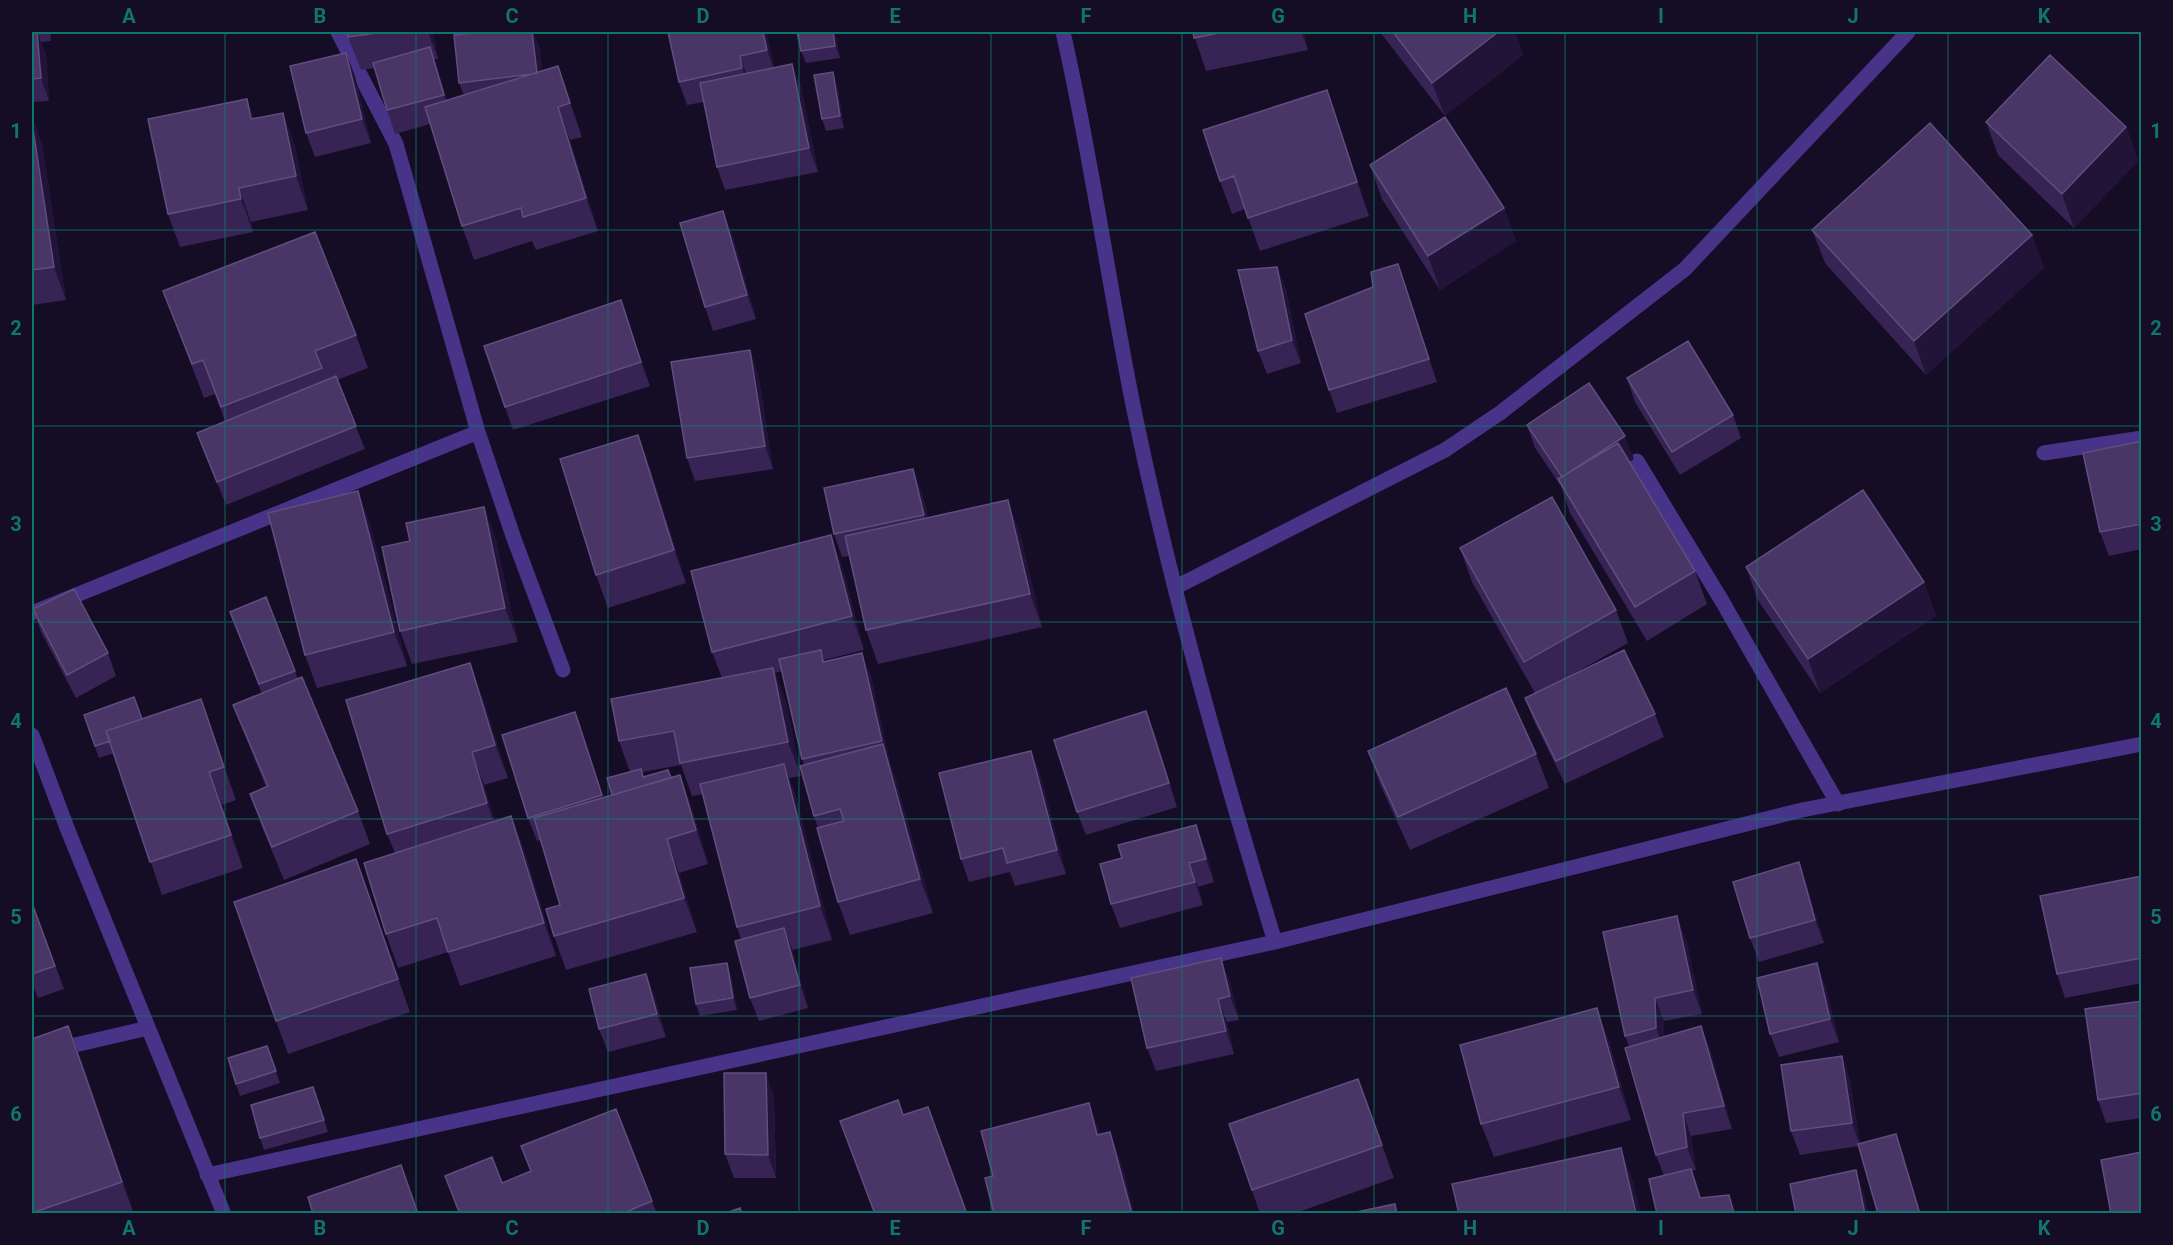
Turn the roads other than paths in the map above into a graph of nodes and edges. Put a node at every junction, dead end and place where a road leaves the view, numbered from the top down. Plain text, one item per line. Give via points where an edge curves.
1 (338, 32) edge
2 (1064, 32) edge
3 (1908, 32) edge
4 (478, 432) junction
5 (2142, 438) edge
6 (2044, 453) dead end
7 (1637, 461) dead end
8 (1176, 587) junction
9 (32, 613) edge
10 (563, 670) dead end
11 (32, 735) edge
12 (2142, 744) edge
13 (1838, 804) junction
14 (1275, 942) junction
15 (148, 1028) junction
16 (32, 1055) edge
17 (207, 1175) junction
18 (224, 1214) edge

1 - 4 street via 396,144
2 - 8 street via 1135,415
3 - 8 street via 1685,269 1500,413 1445,450
4 - 9 street
4 - 10 street
5 - 6 street
7 - 13 street
8 - 14 street via 1234,808
11 - 15 street
12 - 13 street
13 - 14 street
14 - 17 street
15 - 16 street
15 - 17 street
17 - 18 street

